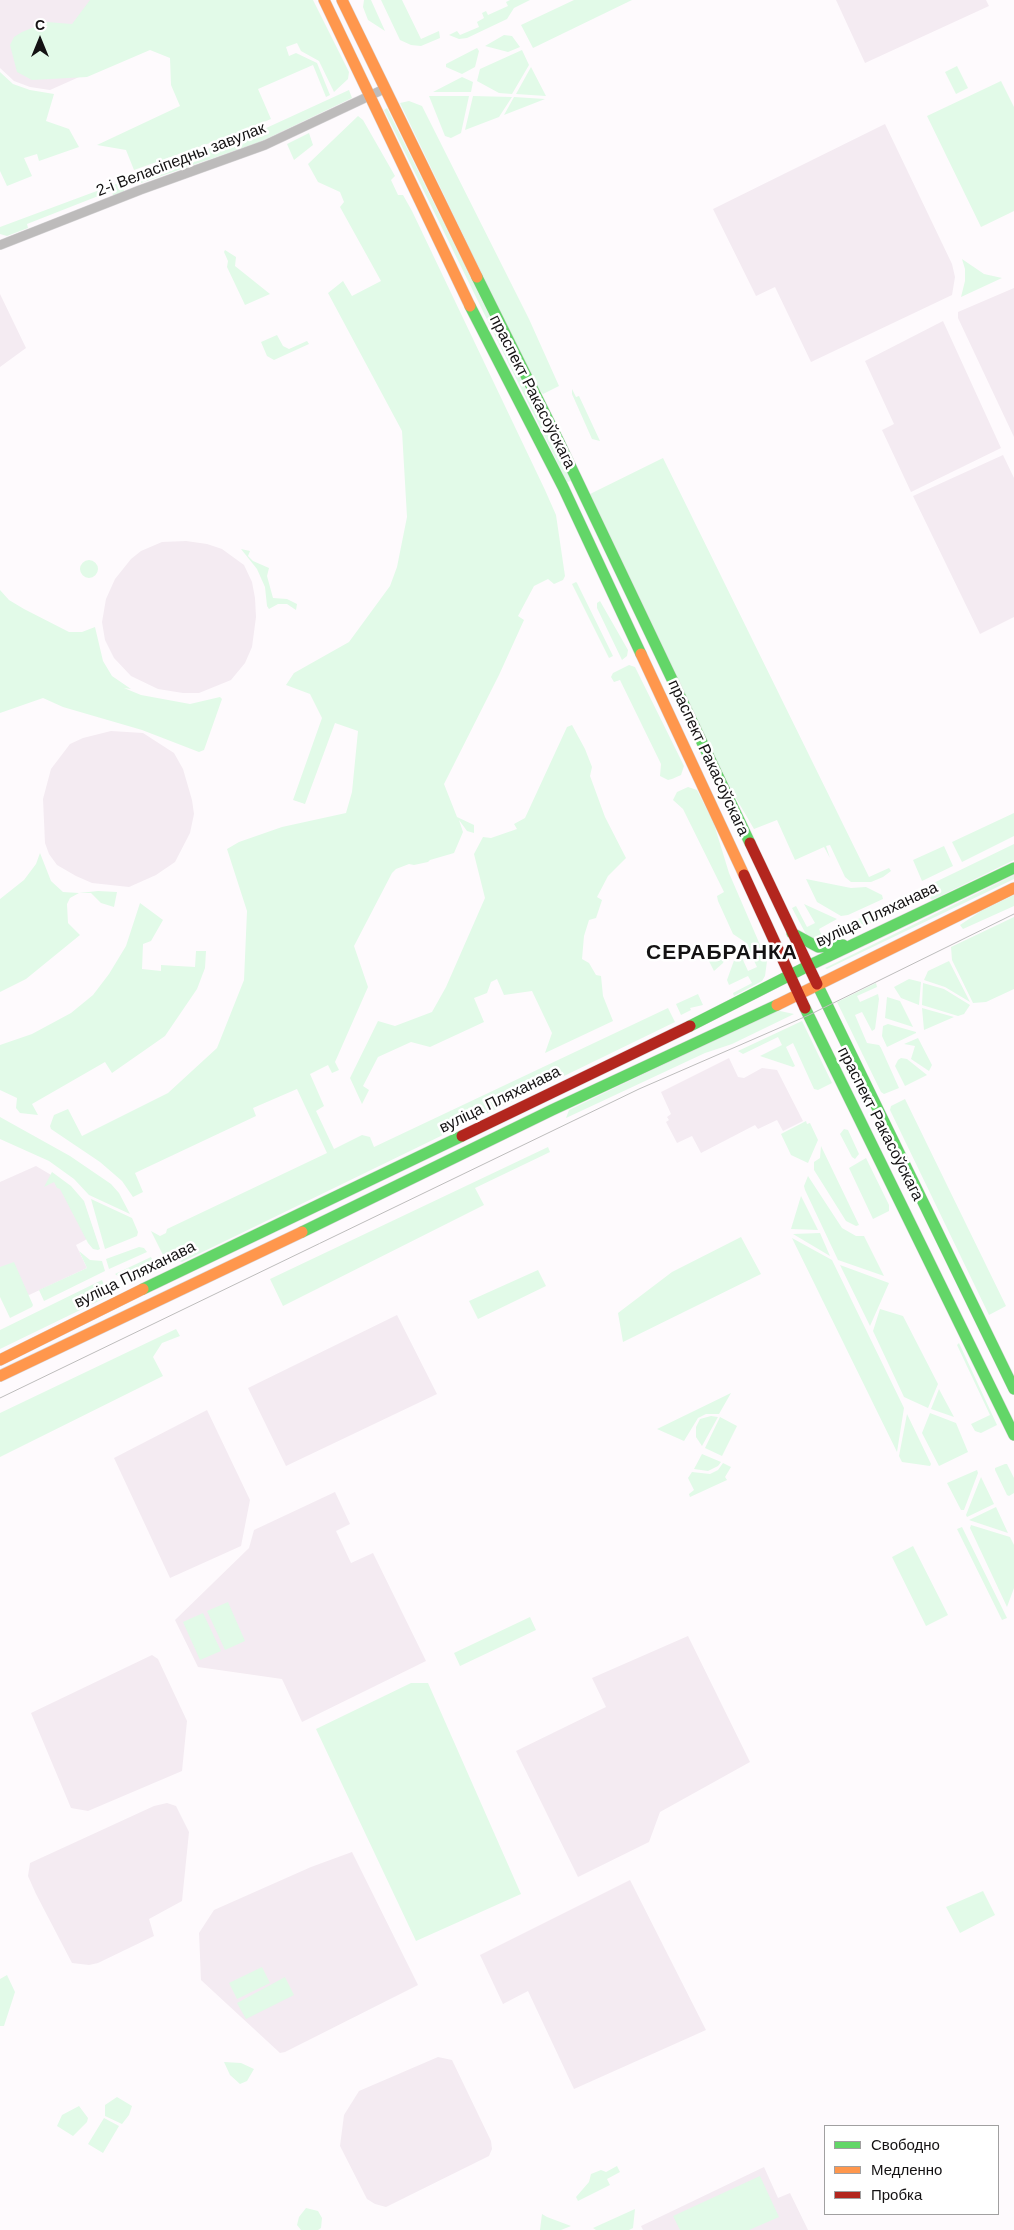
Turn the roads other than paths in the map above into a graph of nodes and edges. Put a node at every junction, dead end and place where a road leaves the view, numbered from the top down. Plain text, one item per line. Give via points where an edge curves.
1 (324, 0) edge
2 (342, 0) edge
3 (384, 89) junction
4 (370, 96) junction
5 (0, 245) edge
6 (1014, 868) edge
7 (1014, 888) edge
8 (792, 932) junction
9 (869, 937) junction
10 (808, 966) junction
11 (789, 975) junction
12 (818, 986) junction
13 (799, 994) junction
14 (955, 1270) junction
15 (938, 1278) junction
16 (0, 1360) edge
17 (0, 1376) edge
18 (1014, 1389) edge
19 (1014, 1435) edge

1 - 4 main road, праспект Ракасоўскага
2 - 3 main road, праспект Ракасоўскага
3 - 4 street
3 - 8 main road, праспект Ракасоўскага via 558,440
4 - 5 street, 2-і Веласіпедны завулак via 265,146 140,190
4 - 11 main road, праспект Ракасоўскага via 450,267 570,501
6 - 9 main road, вуліца Пляханава
7 - 12 main road, вуліца Пляханава
8 - 9 main road via 811,944 826,948
8 - 10 main road, праспект Ракасоўскага
9 - 10 main road, вуліца Пляханава
10 - 11 main road, вуліца Пляханава
10 - 12 main road, праспект Ракасоўскага
11 - 13 main road, праспект Ракасоўскага
11 - 16 main road, вуліца Пляханава via 715,1014
12 - 13 main road, вуліца Пляханава
12 - 14 main road, праспект Ракасоўскага
13 - 15 main road, праспект Ракасоўскага
13 - 17 main road, вуліца Пляханава via 561,1105 396,1188
14 - 15 main road
14 - 18 main road, праспект Ракасоўскага
15 - 19 main road, праспект Ракасоўскага

